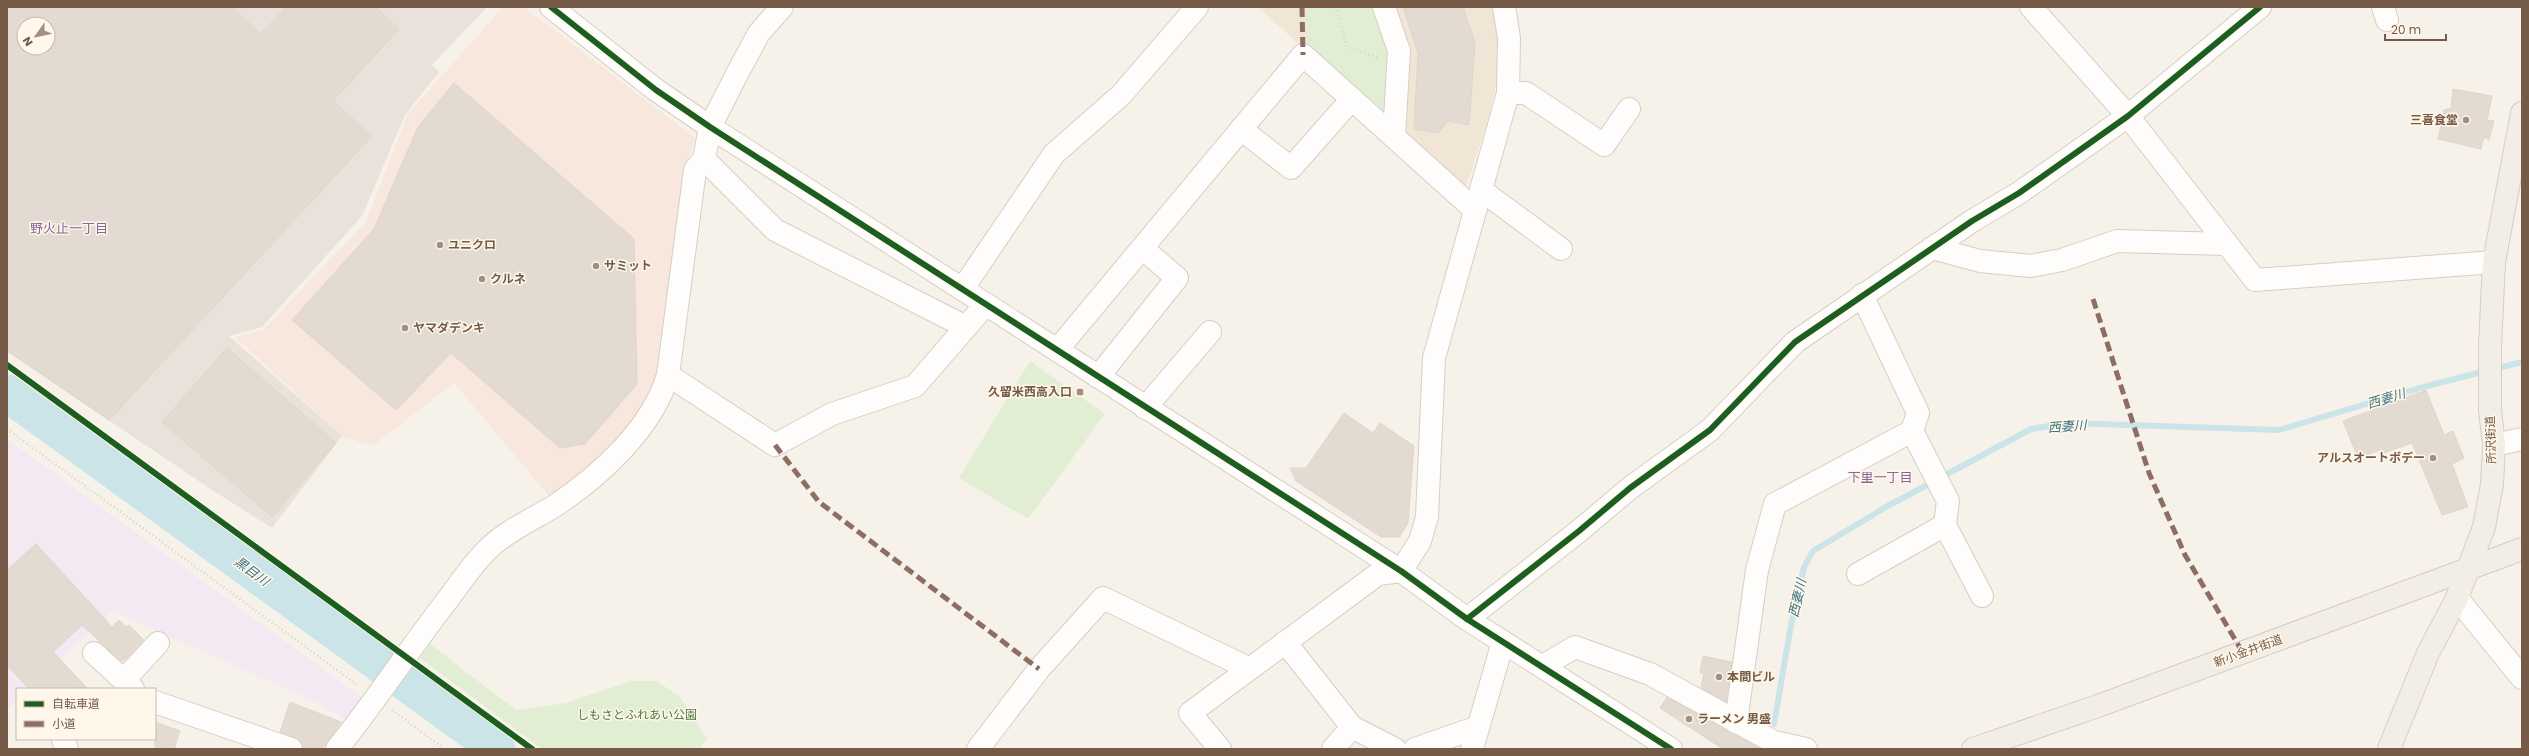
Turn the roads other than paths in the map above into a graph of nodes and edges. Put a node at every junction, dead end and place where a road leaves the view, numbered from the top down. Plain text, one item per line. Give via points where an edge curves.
1 (551, 7) edge
2 (782, 7) edge
3 (1197, 7) edge
4 (1384, 7) edge
5 (1504, 7) edge
6 (2031, 7) edge
7 (2260, 7) edge
8 (1508, 93) junction
9 (1352, 99) junction
10 (1629, 109) dead end
11 (2522, 113) edge
12 (2128, 116) junction
13 (710, 127) junction
14 (1241, 129) junction
15 (1394, 136) junction
16 (2518, 152) edge
17 (704, 159) junction
18 (1478, 200) junction
19 (2227, 244) junction
20 (1142, 248) junction
21 (1932, 248) junction
22 (1560, 249) dead end
23 (2494, 262) junction
24 (963, 288) junction
25 (1862, 295) junction
26 (986, 304) junction
27 (966, 327) junction
28 (1210, 332) dead end
29 (1057, 350) junction
30 (668, 375) junction
31 (1098, 377) junction
32 (1146, 408) junction
33 (1912, 430) junction
34 (2522, 439) edge
35 (2494, 445) junction
36 (1945, 525) junction
37 (2522, 549) edge
38 (1401, 571) junction
39 (2467, 571) junction
40 (1858, 574) dead end
41 (1982, 596) dead end
42 (2456, 598) junction
43 (1467, 619) junction
44 (1285, 642) junction
45 (1503, 642) junction
46 (158, 643) dead end
47 (94, 654) dead end
48 (1543, 666) junction
49 (1248, 668) junction
50 (2522, 678) edge
51 (128, 685) edge
52 (156, 702) edge
53 (1736, 722) junction
54 (1352, 727) junction
55 (1478, 727) junction
56 (1209, 745) edge
57 (1773, 746) edge
58 (291, 749) edge
59 (337, 749) edge
60 (978, 749) edge
61 (1333, 749) edge
62 (1395, 749) edge
63 (1415, 749) edge
64 (1472, 749) edge
65 (1671, 749) edge
66 (1806, 749) edge
67 (1973, 749) edge
68 (2389, 749) edge

1 - 13 street via 650,86
2 - 13 street via 758,33
3 - 24 street via 1121,95 1054,154
4 - 15 street via 1399,51
5 - 8 street via 1509,38
6 - 12 street
7 - 12 street
8 - 10 street via 1526,94 1604,145
8 - 18 street
9 - 14 street via 1291,168
9 - 14 street via 1303,55
9 - 15 street
11 - 16 main road, 所沢街道
12 - 19 street
12 - 21 street via 2019,193
13 - 17 street
13 - 24 street
14 - 20 street
15 - 18 street
16 - 23 main road, 所沢街道
17 - 27 street via 775,230
17 - 30 street via 695,170
18 - 22 street
18 - 38 street via 1434,358 1427,517 1420,541
19 - 21 street via 2117,241 2062,260 2031,266 1980,261
19 - 23 street via 2255,280
20 - 29 street
20 - 31 street via 1177,278
21 - 25 street
23 - 35 main road, 所沢街道 via 2490,410
24 - 26 street
25 - 33 street via 1918,413
25 - 43 street via 1795,342 1710,430 1630,488
26 - 27 street
26 - 29 street
27 - 30 street via 915,386 832,414 775,445
28 - 32 street
29 - 31 street
30 - 59 street via 662,394 642,427 599,472 573,494 490,548 420,636 405,660
31 - 32 street
32 - 38 street
33 - 36 street via 1948,501
33 - 53 street via 1775,504 1757,570
34 - 35 street
35 - 39 main road, 所沢街道 via 2492,484 2484,527
36 - 40 street
36 - 41 street
37 - 39 main road, 新小金井街道
38 - 43 street
38 - 44 street via 1378,574
39 - 42 main road, 所沢街道
39 - 67 main road, 新小金井街道
42 - 50 street
42 - 68 main road, 所沢街道 via 2428,652
43 - 45 street
44 - 49 street
44 - 54 street
45 - 48 street
45 - 55 street
46 - 51 street
47 - 51 street
48 - 53 street via 1574,647 1650,674
48 - 65 street
49 - 56 street via 1190,713
49 - 60 street via 1104,598 1039,669
52 - 58 street
53 - 57 street
54 - 61 street
54 - 62 street
55 - 63 street
55 - 64 street
57 - 66 street

